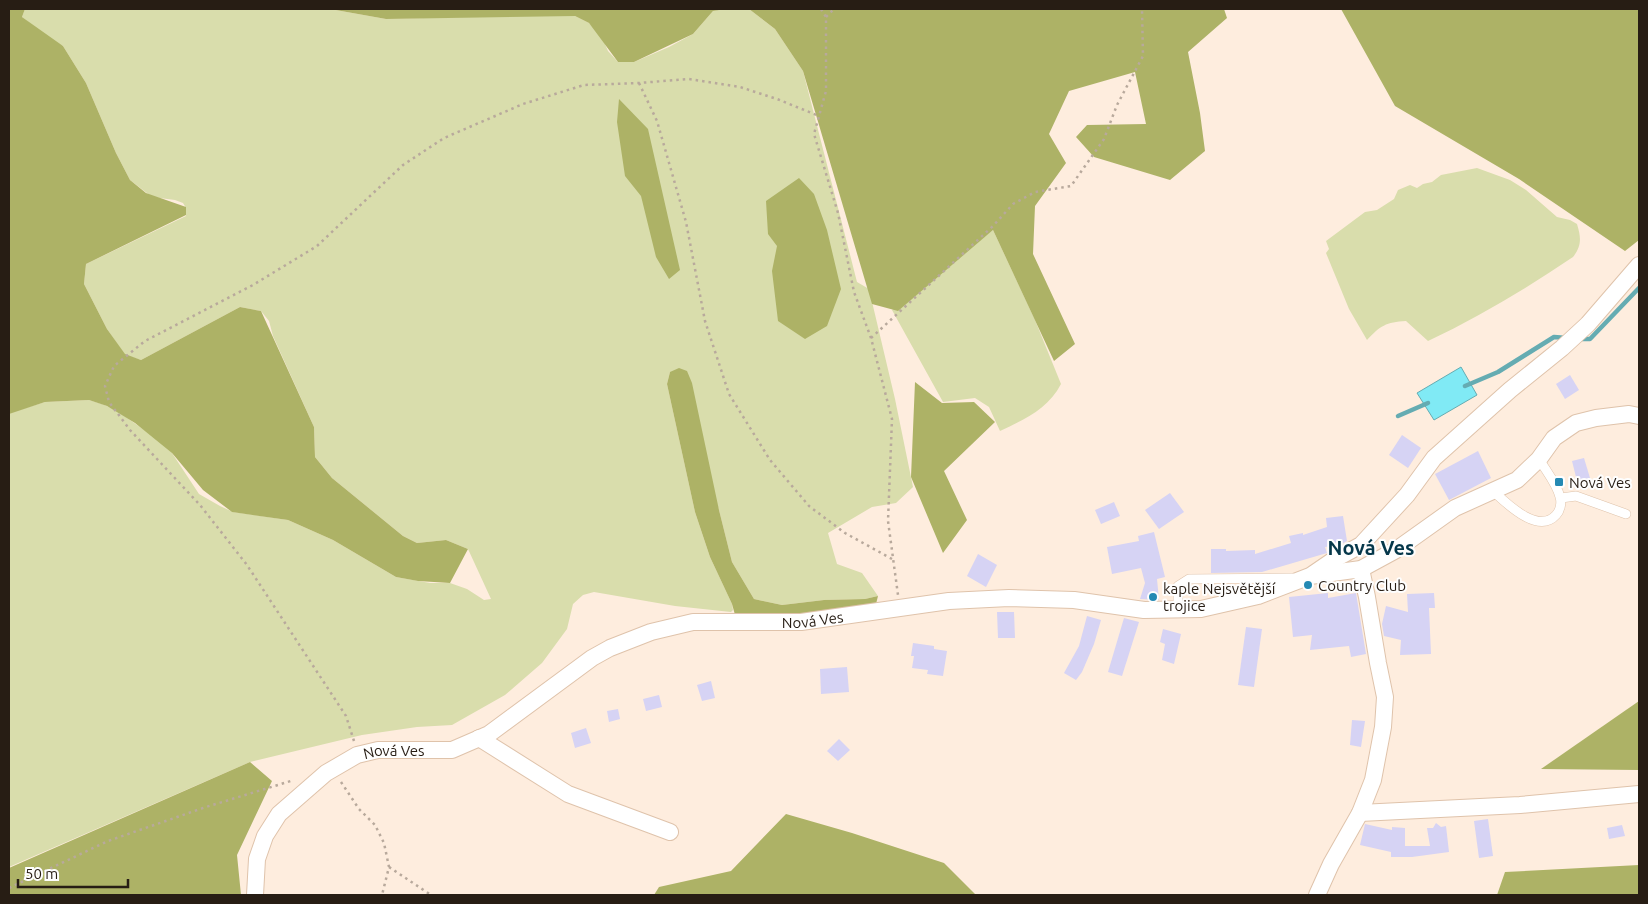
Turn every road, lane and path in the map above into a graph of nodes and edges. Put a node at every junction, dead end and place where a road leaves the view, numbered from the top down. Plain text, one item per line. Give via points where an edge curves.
1 (821, 9) edge
2 (834, 9) edge
3 (1142, 9) edge
4 (826, 17) junction
5 (639, 84) junction
6 (819, 116) junction
7 (1639, 265) edge
8 (871, 338) junction
9 (1639, 416) edge
10 (1539, 459) junction
11 (1493, 491) junction
12 (1561, 498) junction
13 (1626, 514) dead end
14 (893, 559) junction
15 (1361, 569) junction
16 (1306, 578) junction
17 (900, 608) junction
18 (1178, 609) junction
19 (480, 738) junction
20 (358, 755) junction
21 (338, 767) junction
22 (307, 781) junction
23 (1639, 794) edge
24 (1360, 813) junction
25 (670, 832) dead end
26 (389, 867) junction
27 (9, 888) edge
28 (255, 895) edge
29 (382, 895) edge
30 (431, 895) edge
31 (1317, 895) edge

1 - 4 path
2 - 4 path
3 - 8 path via 1143,56 1117,105 1104,139 1071,186 1035,192 1013,204
4 - 6 path via 826,91
5 - 6 path via 690,79 740,88
5 - 14 path via 657,121 686,222 705,321 728,394 770,460 809,506 845,533
5 - 20 path via 584,85 523,104 444,138 403,165 317,246 253,285 145,341 114,366 104,386 109,402 130,430 200,505 247,565 346,716
6 - 8 path via 814,134 838,213 854,292
7 - 16 street, Nová Ves via 1588,324 1434,458 1407,495 1361,546
8 - 14 path via 892,419 888,522
9 - 10 street, Nová Ves via 1629,414 1576,423 1554,438
10 - 11 street, Nová Ves via 1517,480
10 - 12 lane
11 - 12 lane via 1514,512 1542,522 1556,516
11 - 15 street, Nová Ves via 1455,508 1396,550
12 - 13 lane via 1576,496
14 - 17 path
15 - 16 street, Nová Ves
15 - 24 street via 1385,697 1373,780
16 - 18 street, Nová Ves via 1258,596 1201,609
16 - 18 lane, Nová Ves via 1189,579 1178,586
17 - 18 street, Nová Ves via 949,601 1010,598 1074,600 1144,610
17 - 19 street, Nová Ves via 801,622 693,622 651,632 592,658
19 - 20 street, Nová Ves via 452,750 378,750
19 - 25 street via 568,794
20 - 21 street, Nová Ves
21 - 22 street, Nová Ves
21 - 26 path via 341,784 375,825 384,843
22 - 27 path via 206,807 108,841
22 - 28 street, Nová Ves via 265,836 257,859
23 - 24 street via 1520,805
24 - 31 street
26 - 29 path
26 - 30 path

